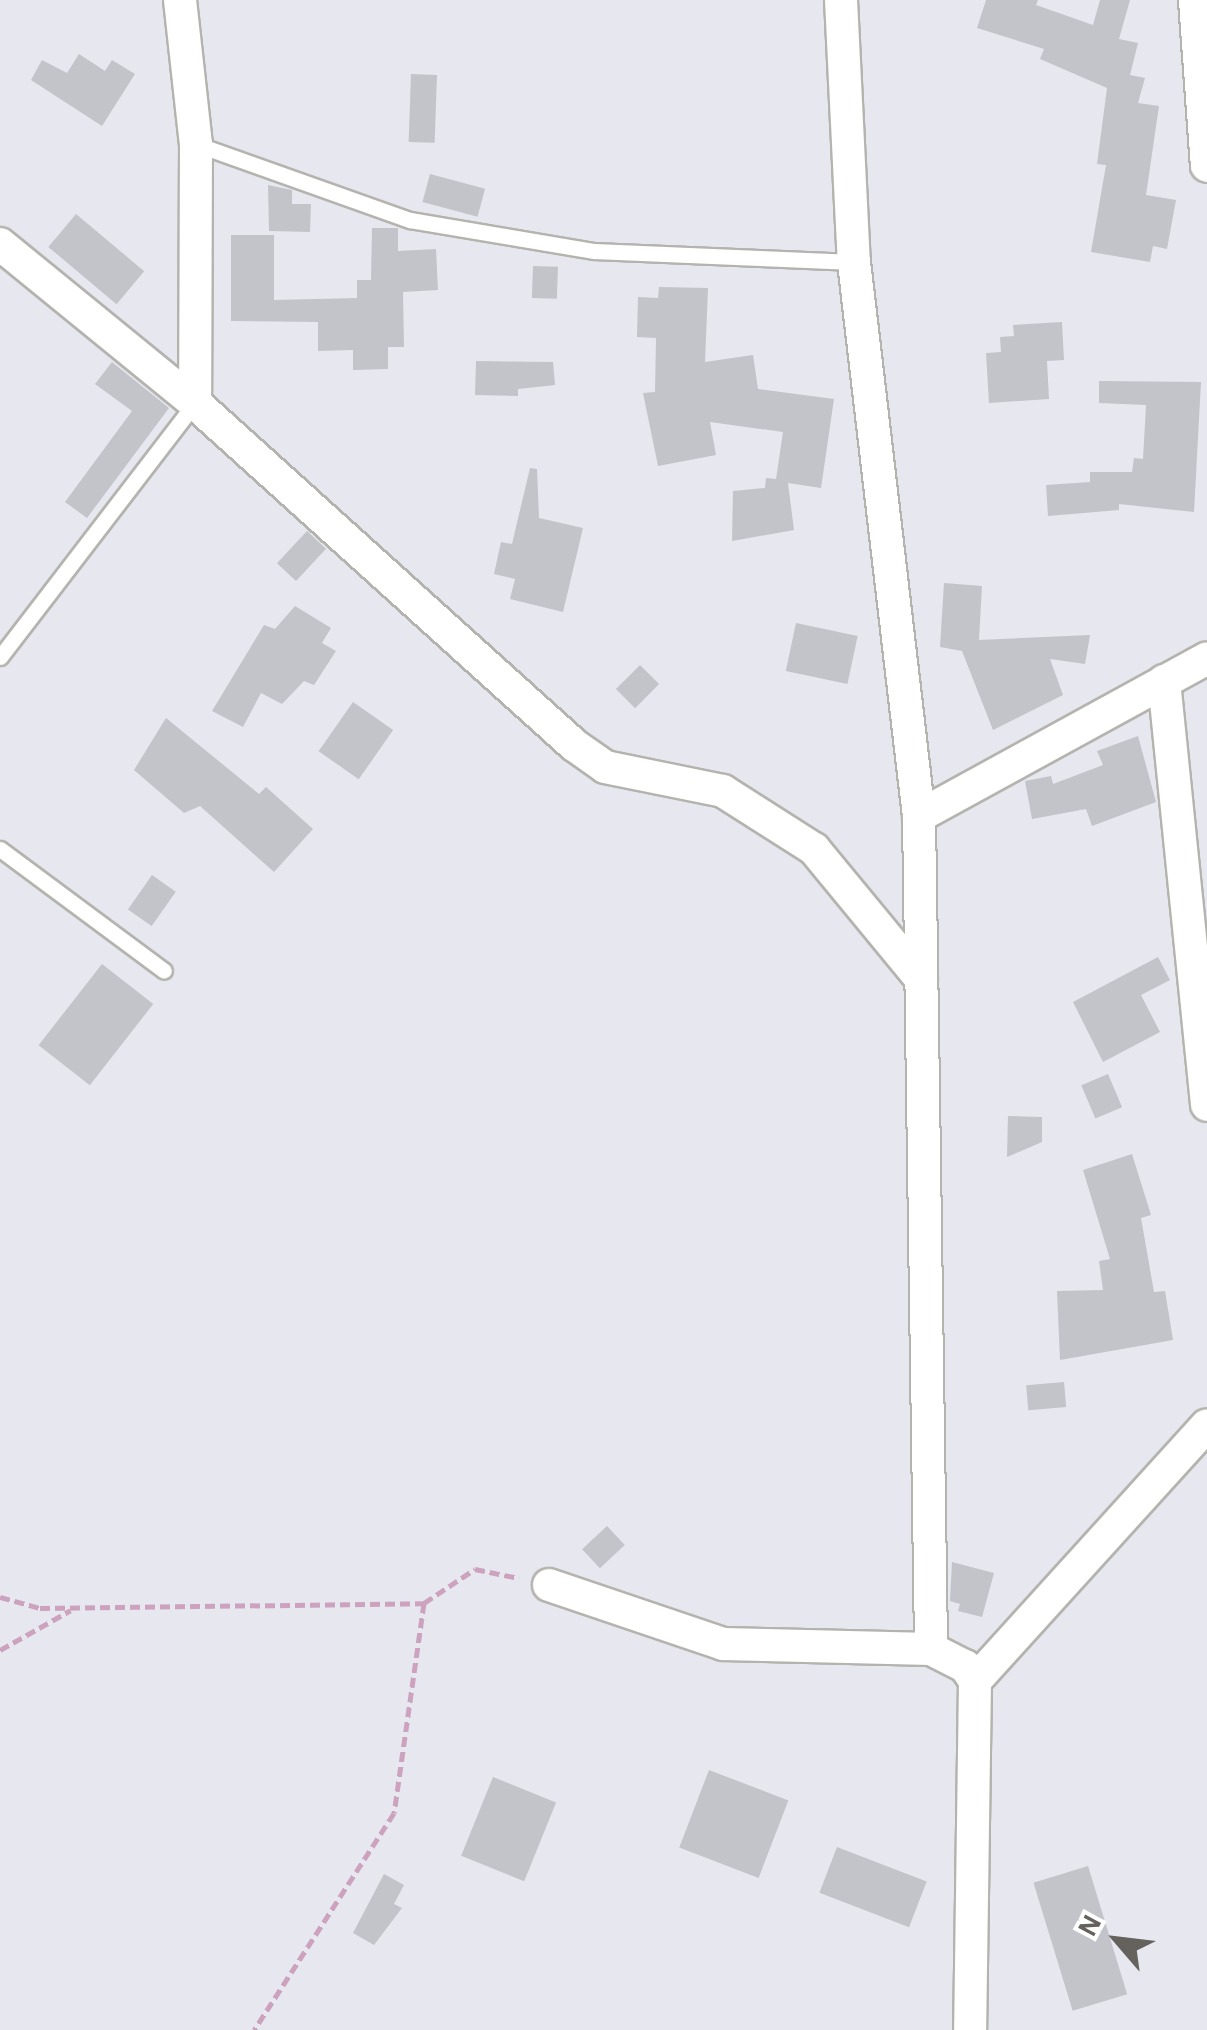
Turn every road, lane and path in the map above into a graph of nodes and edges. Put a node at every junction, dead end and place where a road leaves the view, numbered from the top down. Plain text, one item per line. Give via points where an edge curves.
1 (180, 0) edge
2 (841, 0) edge
3 (1196, 0) edge
4 (196, 144) junction
5 (1207, 166) edge
6 (0, 244) edge
7 (854, 262) junction
8 (196, 403) junction
9 (0, 657) edge
10 (1207, 658) edge
11 (1164, 681) junction
12 (919, 816) junction
13 (0, 849) edge
14 (164, 971) dead end
15 (921, 979) junction
16 (1207, 1105) edge
17 (1207, 1426) edge
18 (548, 1584) joint
19 (0, 1598) edge
20 (424, 1604) junction
21 (75, 1608) junction
22 (932, 1648) junction
23 (0, 1650) edge
24 (975, 1681) junction
25 (254, 2030) edge
26 (970, 2030) edge

1 - 4 street
2 - 7 street
3 - 5 street
4 - 7 lane via 410,220 594,251
4 - 8 street
6 - 8 street
7 - 12 street
8 - 9 lane
8 - 15 street via 574,745 606,767 723,792 814,849
10 - 11 street
11 - 12 street
11 - 16 street
12 - 15 street
13 - 14 lane
15 - 22 street
17 - 24 street
18 - 20 path via 474,1569
18 - 22 street via 722,1644
19 - 21 path
20 - 21 path
20 - 25 path via 394,1813
21 - 23 path
22 - 24 street via 965,1666
24 - 26 street

